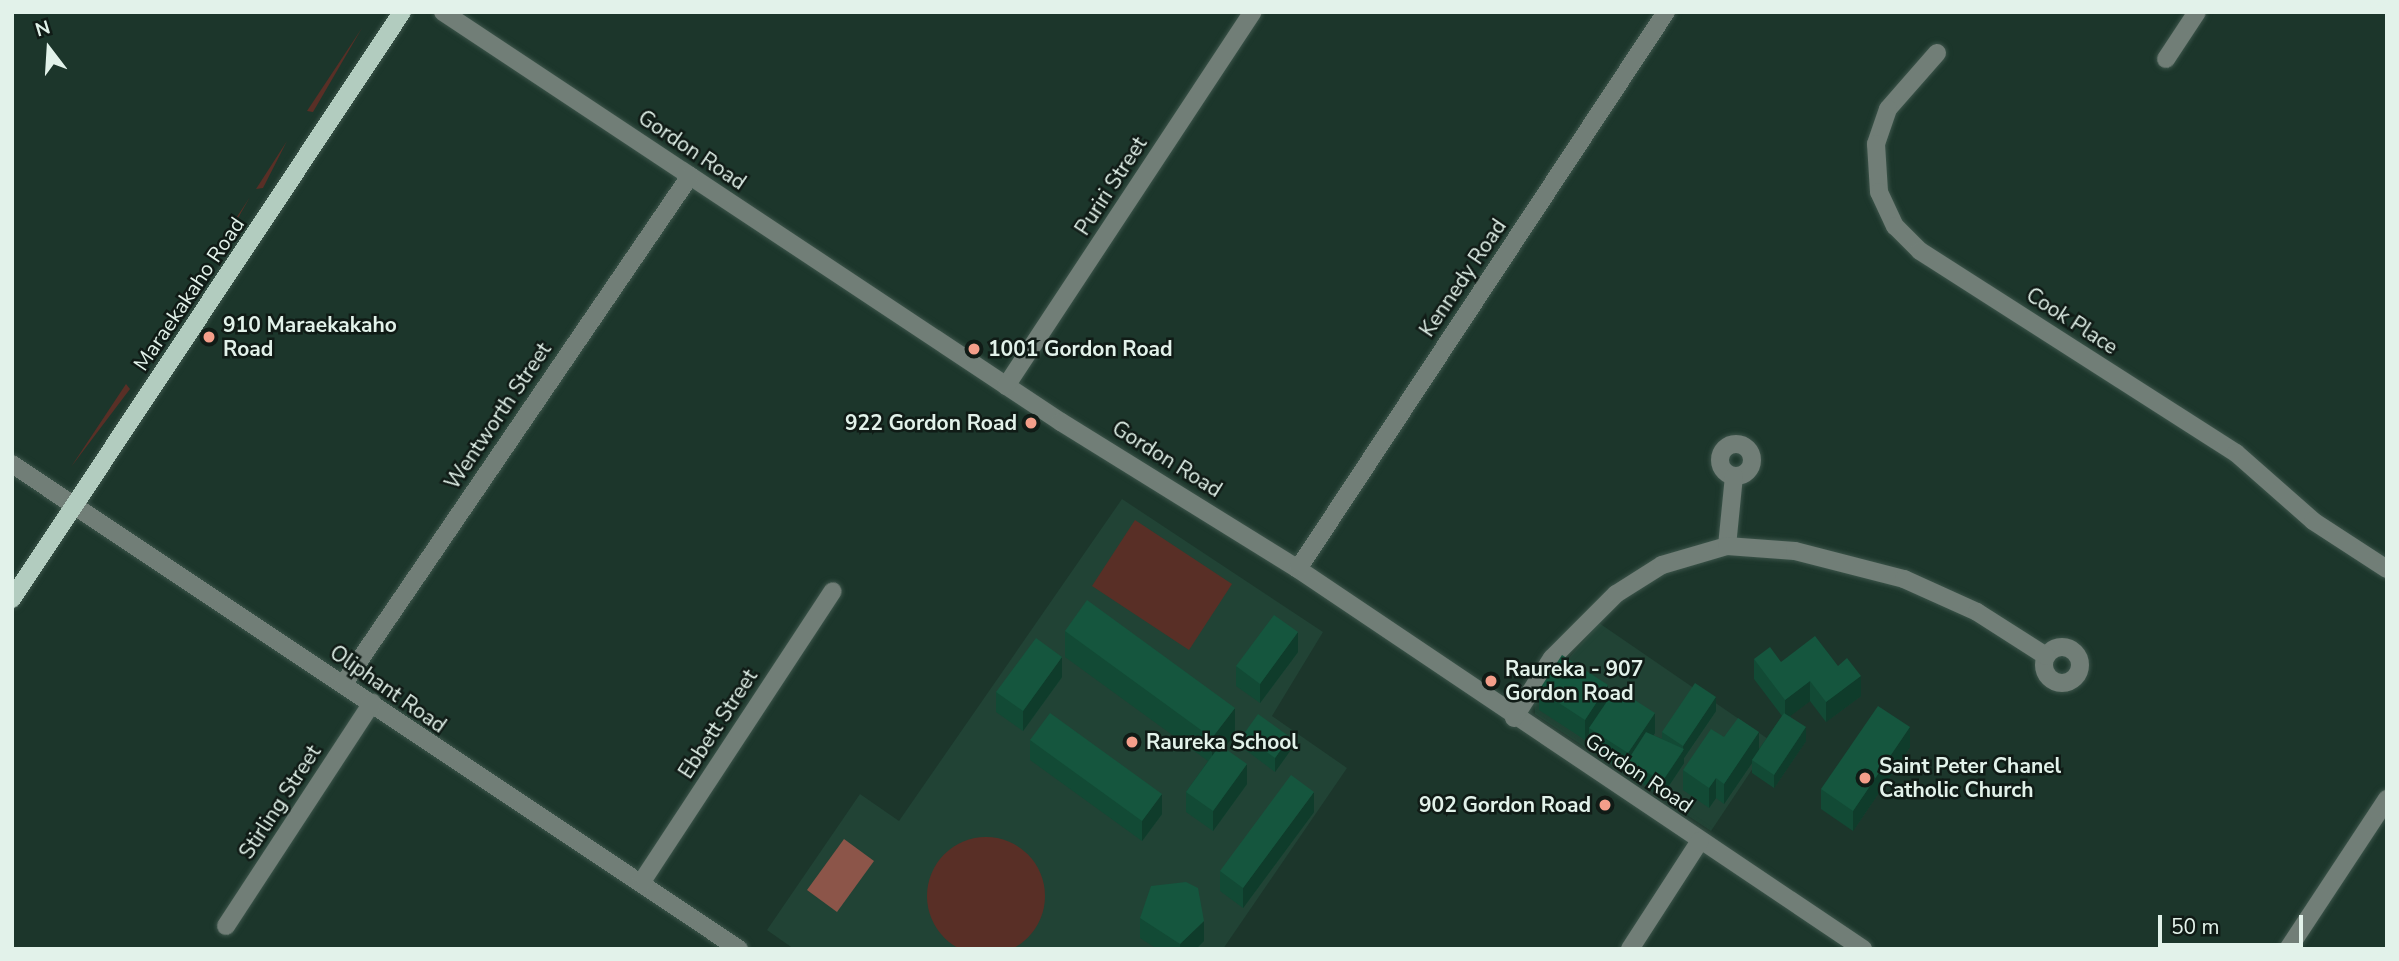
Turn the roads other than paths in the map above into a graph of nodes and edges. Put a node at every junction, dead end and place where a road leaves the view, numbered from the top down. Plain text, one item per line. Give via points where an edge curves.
1 (402, 12) edge
2 (443, 12) edge
3 (1253, 12) edge
4 (1666, 12) edge
5 (2197, 12) edge
6 (1937, 52) dead end
7 (2166, 59) dead end
8 (690, 176) junction
9 (1006, 386) junction
10 (12, 464) edge
11 (1734, 476) dead end
12 (74, 508) junction
13 (1727, 546) junction
14 (1298, 569) junction
15 (2387, 569) edge
16 (833, 591) dead end
17 (12, 599) edge
18 (2046, 656) dead end
19 (344, 682) junction
20 (372, 703) junction
21 (1514, 718) junction
22 (2387, 799) edge
23 (1700, 841) junction
24 (641, 883) junction
25 (226, 926) dead end
26 (739, 949) edge
27 (1630, 949) edge
28 (1863, 949) edge
29 (2288, 949) edge

1 - 12 main road, Maraekakaho Road
2 - 8 street, Gordon Road
3 - 9 street, Puriri Street
4 - 14 street, Kennedy Road
5 - 7 street
6 - 15 street, Cook Place via 1888,109 1876,144 1879,192 1895,226 1920,251 2236,453 2313,521
8 - 9 street, Gordon Road
8 - 19 street, Wentworth Street
9 - 14 street, Gordon Road
10 - 12 street, Oliphant Road
11 - 13 street
12 - 17 main road, Maraekakaho Road
12 - 19 street, Oliphant Road
13 - 18 street via 1796,551 1904,579 1977,612
13 - 21 street via 1662,565 1616,593 1552,659
14 - 21 street, Gordon Road
16 - 24 street, Ebbett Street
19 - 20 street, Oliphant Road
20 - 24 street, Oliphant Road
20 - 25 street, Stirling Street
21 - 23 street, Gordon Road
22 - 29 street
23 - 27 street
23 - 28 street, Gordon Road
24 - 26 street, Oliphant Road

